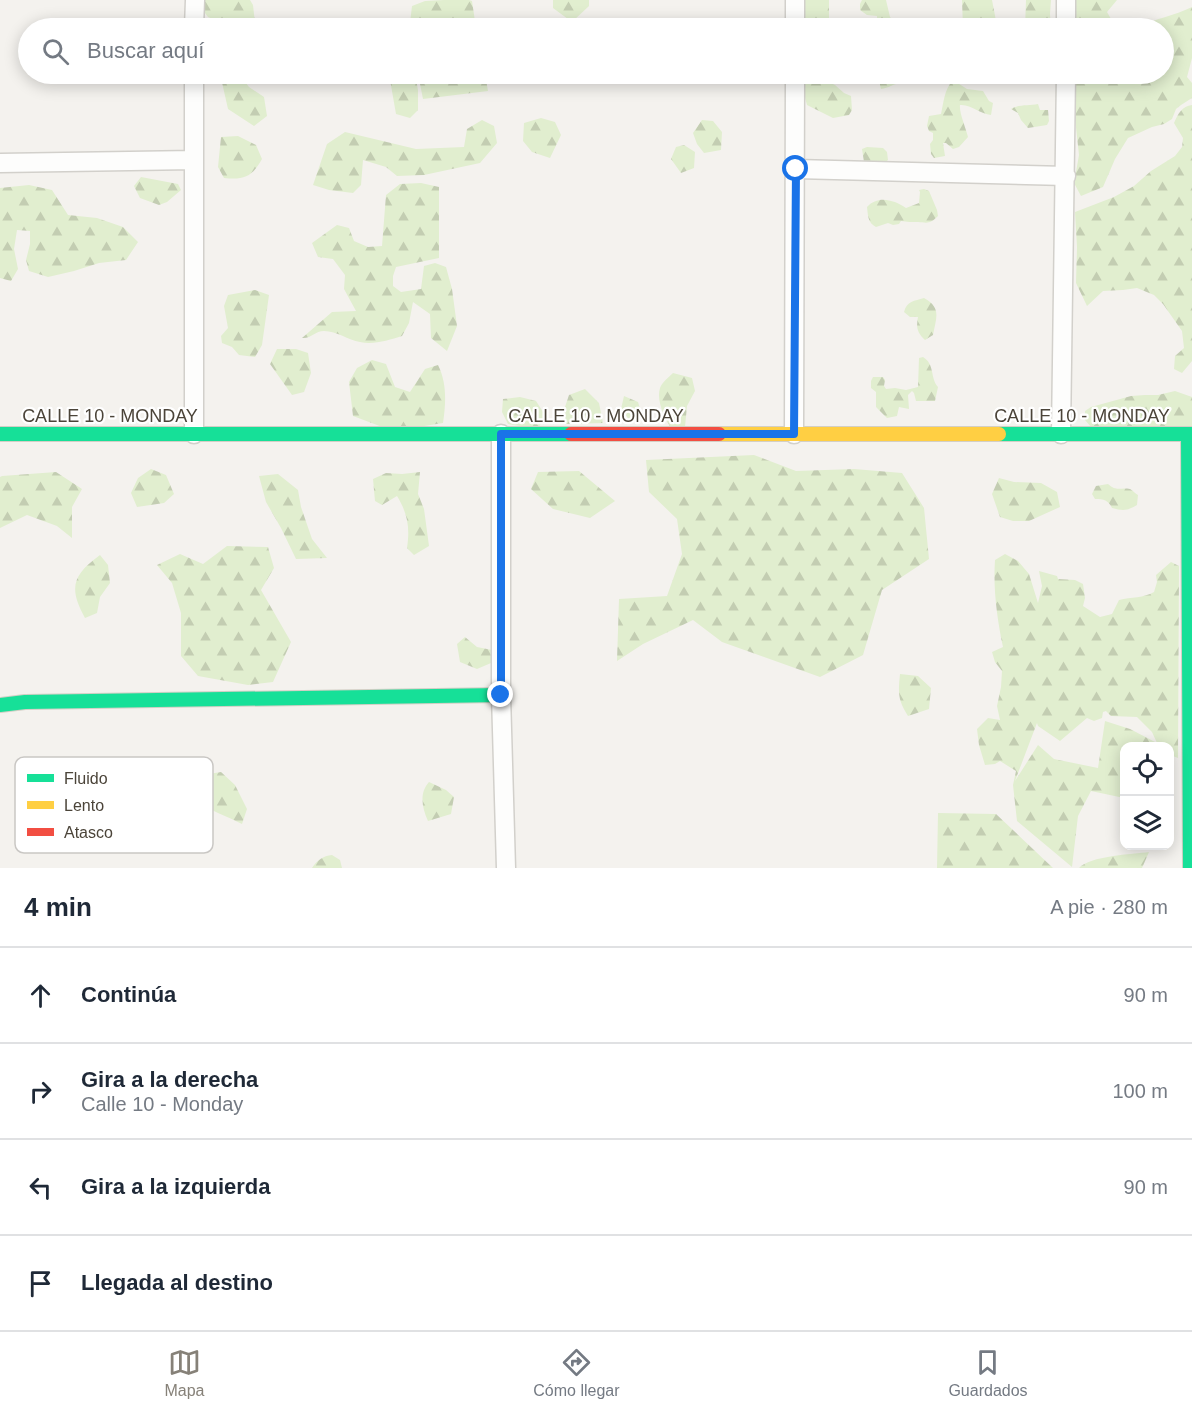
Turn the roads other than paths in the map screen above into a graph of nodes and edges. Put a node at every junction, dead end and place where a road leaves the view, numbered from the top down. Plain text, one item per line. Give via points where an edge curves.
1 (195, 0) edge
2 (795, 0) edge
3 (1066, 0) edge
4 (195, 18) edge
5 (795, 18) edge
6 (1066, 18) edge
7 (194, 84) edge
8 (795, 84) edge
9 (1066, 84) edge
10 (194, 160) junction
11 (0, 163) edge
12 (796, 169) junction
13 (1066, 176) junction
14 (0, 434) edge
15 (194, 434) junction
16 (501, 434) junction
17 (794, 434) junction
18 (1061, 434) junction
19 (1190, 434) edge
20 (501, 695) junction
21 (0, 705) edge
22 (506, 868) edge
23 (1190, 868) edge

1 - 4 street
2 - 5 street
3 - 6 street
7 - 10 street
8 - 12 street
9 - 13 street
10 - 11 street
10 - 15 street
12 - 13 street
12 - 17 street
13 - 18 street
14 - 15 street, CALLE 10 - MONDAY
15 - 16 street, CALLE 10 - MONDAY
16 - 17 street, CALLE 10 - MONDAY
16 - 20 street
17 - 18 street, CALLE 10 - MONDAY
18 - 19 street, CALLE 10 - MONDAY
19 - 23 street
20 - 21 street
20 - 22 street

